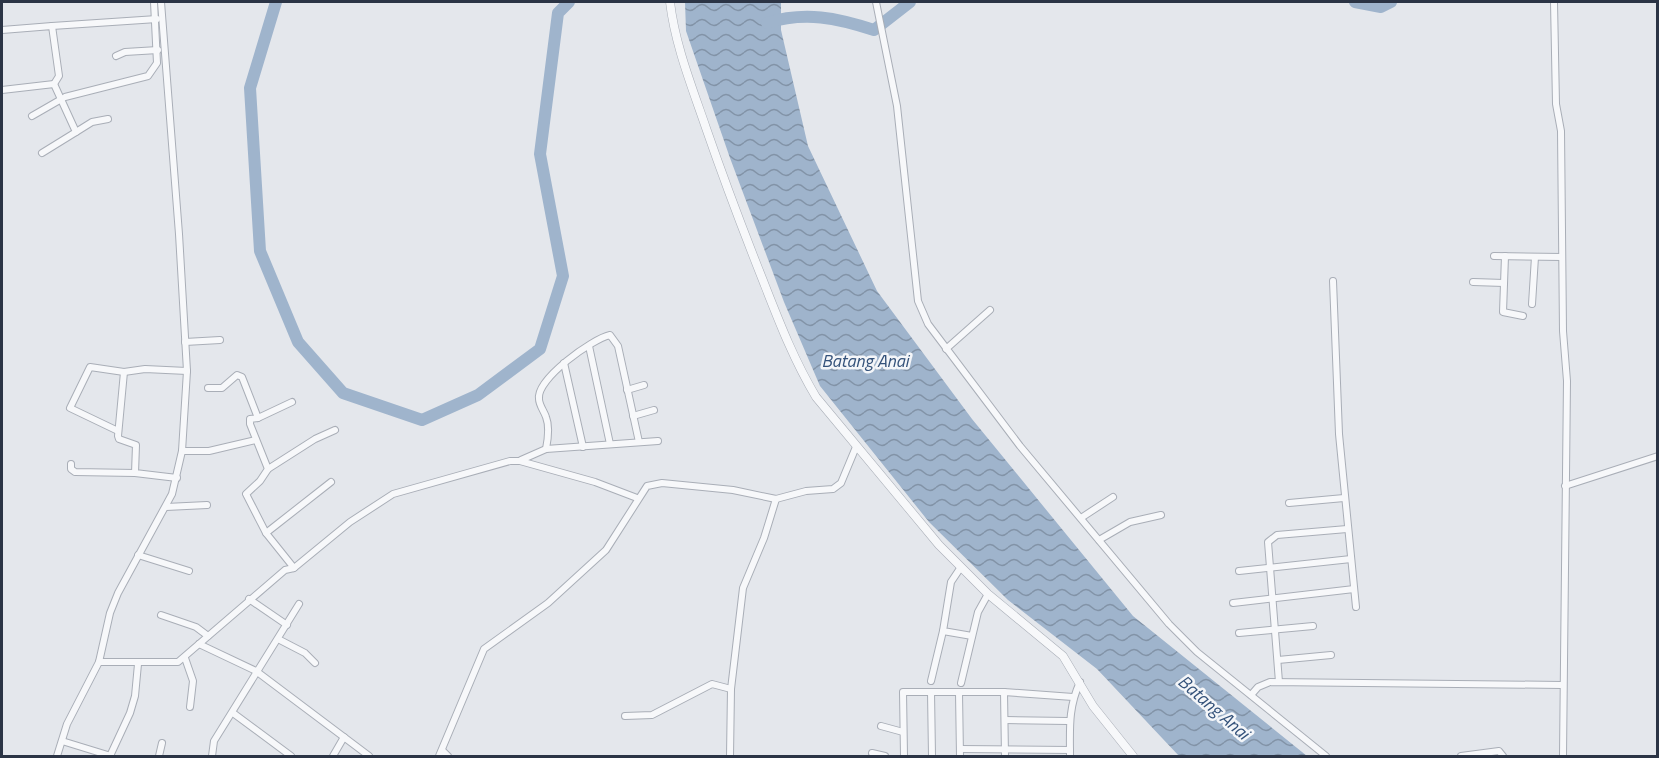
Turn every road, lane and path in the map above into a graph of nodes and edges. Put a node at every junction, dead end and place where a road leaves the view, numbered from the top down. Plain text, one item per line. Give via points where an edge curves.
1 (154, 2) edge
2 (161, 2) edge
3 (670, 2) edge
4 (876, 2) edge
5 (1554, 2) edge
6 (154, 19) junction
7 (162, 19) junction
8 (52, 26) junction
9 (2, 28) edge
10 (155, 50) junction
11 (165, 50) junction
12 (116, 56) dead end
13 (54, 84) junction
14 (2, 90) edge
15 (60, 99) junction
16 (32, 117) dead end
17 (108, 119) dead end
18 (76, 132) junction
19 (42, 153) dead end
20 (1494, 256) dead end
21 (1505, 256) junction
22 (1535, 257) junction
23 (1562, 257) junction
24 (1333, 282) dead end
25 (1473, 282) dead end
26 (1504, 283) junction
27 (1532, 304) dead end
28 (990, 310) dead end
29 (1523, 316) dead end
30 (220, 340) dead end
31 (184, 342) junction
32 (589, 346) junction
33 (946, 349) junction
34 (564, 363) junction
35 (187, 371) junction
36 (124, 372) junction
37 (644, 385) dead end
38 (208, 388) dead end
39 (627, 390) junction
40 (292, 402) dead end
41 (654, 410) dead end
42 (633, 416) junction
43 (258, 418) junction
44 (334, 430) dead end
45 (118, 431) junction
46 (256, 440) junction
47 (658, 441) dead end
48 (639, 442) junction
49 (610, 444) junction
50 (583, 447) junction
51 (856, 447) junction
52 (546, 450) junction
53 (182, 451) junction
54 (1658, 456) edge
55 (520, 461) junction
56 (71, 464) dead end
57 (268, 469) junction
58 (135, 473) junction
59 (177, 478) junction
60 (331, 482) dead end
61 (1565, 486) junction
62 (1113, 497) dead end
63 (637, 498) junction
64 (776, 498) junction
65 (1344, 498) junction
66 (1289, 503) dead end
67 (207, 505) dead end
68 (166, 507) junction
69 (1161, 516) dead end
70 (1081, 519) junction
71 (1347, 530) junction
72 (266, 533) junction
73 (1099, 540) junction
74 (138, 555) junction
75 (1351, 559) junction
76 (961, 567) junction
77 (294, 568) junction
78 (1270, 568) junction
79 (189, 571) dead end
80 (1239, 571) dead end
81 (1354, 589) junction
82 (988, 594) junction
83 (249, 599) junction
84 (1273, 599) junction
85 (1233, 603) dead end
86 (299, 604) dead end
87 (1356, 607) dead end
88 (161, 615) dead end
89 (287, 625) junction
90 (1313, 626) dead end
91 (1275, 628) junction
92 (943, 631) junction
93 (1239, 633) dead end
94 (208, 636) junction
95 (972, 636) junction
96 (278, 639) junction
97 (199, 644) junction
98 (1331, 656) dead end
99 (185, 658) junction
100 (1278, 660) junction
101 (99, 662) junction
102 (315, 663) dead end
103 (138, 664) junction
104 (256, 671) junction
105 (932, 681) dead end
106 (961, 682) dead end
107 (1080, 682) junction
108 (1280, 682) junction
109 (1562, 685) junction
110 (732, 688) junction
111 (931, 692) junction
112 (1004, 692) junction
113 (959, 693) junction
114 (1251, 695) junction
115 (1073, 697) junction
116 (190, 707) dead end
117 (233, 713) junction
118 (625, 716) dead end
119 (1005, 720) junction
120 (1068, 721) junction
121 (881, 726) dead end
122 (903, 732) junction
123 (344, 737) junction
124 (62, 741) junction
125 (162, 743) dead end
126 (960, 749) junction
127 (441, 753) edge
128 (872, 753) dead end
129 (1005, 753) edge
130 (1070, 753) edge
131 (57, 756) edge
132 (110, 756) edge
133 (159, 756) edge
134 (212, 756) edge
135 (291, 756) edge
136 (333, 756) edge
137 (369, 756) edge
138 (448, 756) edge
139 (730, 756) edge
140 (885, 756) edge
141 (904, 756) edge
142 (932, 756) edge
143 (960, 756) edge
144 (1133, 756) edge
145 (1326, 756) edge
146 (1461, 756) edge
147 (1503, 756) edge
148 (1563, 756) edge

1 - 6 street
2 - 7 street
3 - 51 street via 690,82 774,314 799,370
4 - 33 street via 897,106 918,301
5 - 23 street
6 - 7 street
6 - 8 street
6 - 10 street
7 - 11 street
8 - 9 street
8 - 13 street via 59,76
10 - 11 street
10 - 12 street
10 - 15 street via 157,63 148,76
11 - 31 street
13 - 14 street
13 - 15 street
15 - 16 street
15 - 18 street
17 - 18 street via 92,122
18 - 19 street
20 - 21 street
21 - 22 street
21 - 26 street
22 - 23 street
22 - 27 street
23 - 61 street via 1567,381
24 - 65 street
25 - 26 street
26 - 29 street via 1503,312
28 - 33 street
30 - 31 street
31 - 35 street
32 - 34 street
32 - 39 street via 605,336 614,337
32 - 49 street
33 - 70 street
34 - 50 street
34 - 52 street via 540,392 539,400 547,418
35 - 36 street
35 - 53 street
36 - 45 street
36 - 45 street via 90,368 70,407
37 - 39 street
38 - 43 street via 222,388 240,375
39 - 42 street
40 - 43 street
41 - 42 street
42 - 48 street
43 - 46 street via 249,421
44 - 57 street
45 - 58 street via 119,439 136,445
46 - 53 street via 208,452
46 - 57 street
47 - 48 street
48 - 49 street
49 - 50 street
50 - 52 street
51 - 64 street via 836,488
51 - 76 street
52 - 55 street
53 - 59 street
54 - 61 street
55 - 63 street
55 - 77 street via 393,494 350,522
56 - 58 street via 75,472
57 - 72 street via 246,492
58 - 59 street
59 - 68 street
60 - 72 street
61 - 109 street
62 - 70 street
63 - 64 street via 646,486 662,483
63 - 127 street via 606,550 541,609 484,649
64 - 110 street via 743,588
65 - 66 street
65 - 71 street
67 - 68 street
68 - 74 street
69 - 73 street via 1130,522
70 - 73 street
71 - 75 street
71 - 78 street via 1272,536 1268,542
72 - 77 street
73 - 114 street via 1189,645
74 - 79 street
74 - 101 street via 110,613
75 - 78 street
75 - 81 street
76 - 82 street
76 - 92 street via 951,582
77 - 83 street via 285,570
78 - 80 street
78 - 84 street
81 - 84 street
81 - 87 street
82 - 95 street
82 - 107 street via 1063,656
83 - 89 street
83 - 94 street
84 - 85 street
84 - 91 street
86 - 89 street
88 - 94 street via 196,627
89 - 96 street
90 - 91 street
91 - 93 street
91 - 100 street
92 - 95 street
92 - 105 street
94 - 97 street
95 - 106 street
96 - 102 street
96 - 104 street
97 - 99 street
97 - 104 street
98 - 100 street
99 - 103 street via 174,663
99 - 116 street via 193,681
100 - 108 street
101 - 103 street
101 - 124 street via 67,723
103 - 132 street via 130,713
104 - 117 street
104 - 123 street
107 - 115 street
107 - 144 street via 1092,706
108 - 109 street
108 - 114 street via 1264,683
109 - 148 street
110 - 118 street via 712,684 652,716
110 - 139 street
111 - 113 street
111 - 122 street via 903,692
111 - 142 street
112 - 113 street
112 - 115 street
112 - 119 street
113 - 126 street
114 - 145 street
115 - 120 street
117 - 134 street via 213,741
117 - 135 street
119 - 120 street
119 - 129 street
120 - 130 street
121 - 122 street
122 - 141 street
123 - 136 street
123 - 137 street
124 - 131 street
124 - 132 street
125 - 133 street
126 - 129 street
126 - 143 street
127 - 138 street
128 - 140 street
129 - 130 street
146 - 147 street via 1499,751

